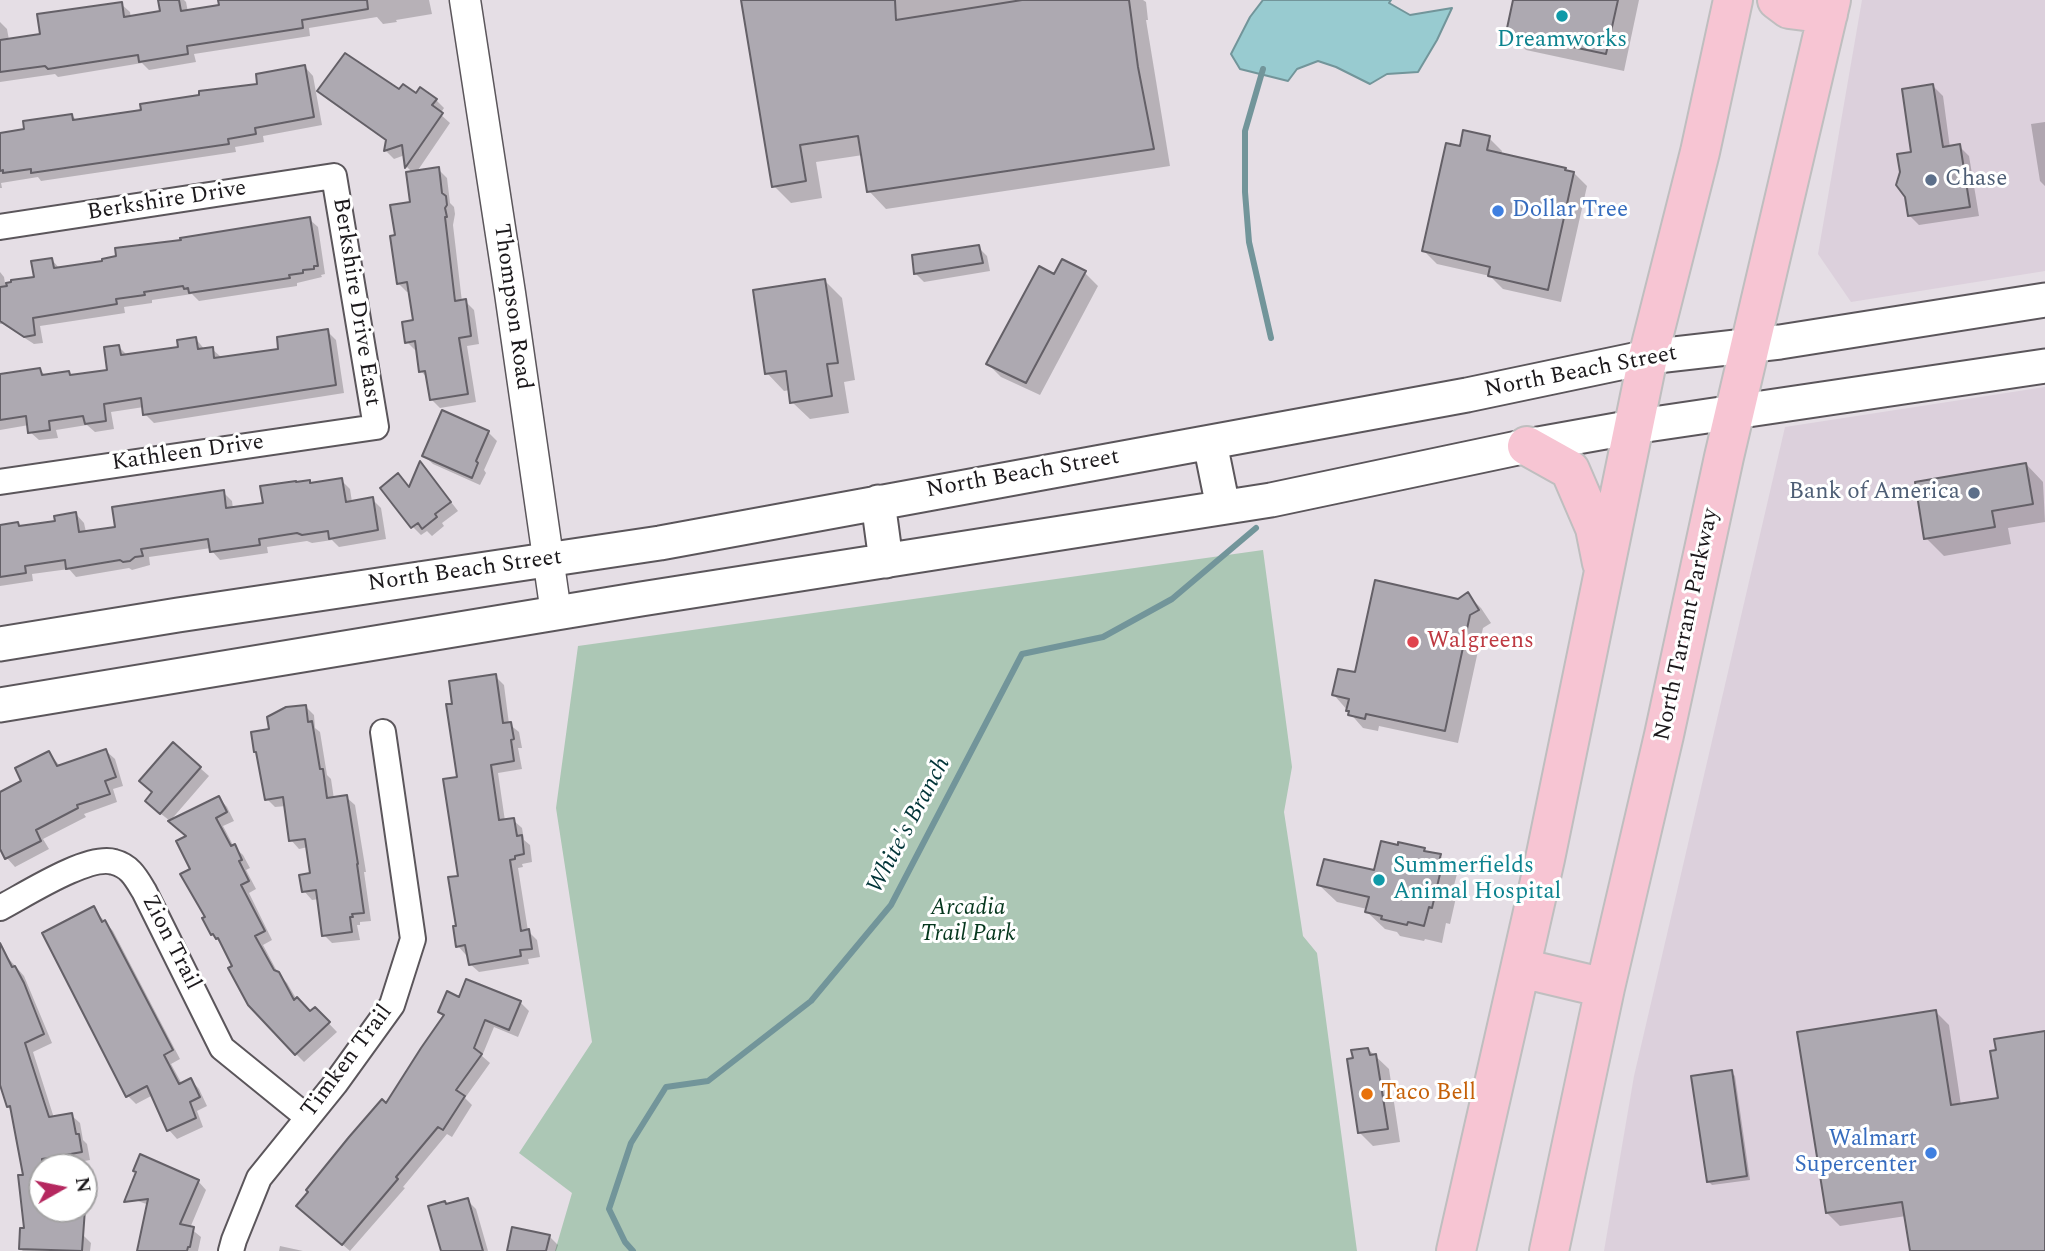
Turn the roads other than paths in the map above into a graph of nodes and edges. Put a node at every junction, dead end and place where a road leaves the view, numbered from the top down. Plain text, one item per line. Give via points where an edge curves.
1 (465, 0) edge
2 (1733, 0) edge
3 (1777, 0) edge
4 (1829, 7) edge
5 (334, 176) joint
6 (0, 228) edge
7 (2045, 300) edge
8 (1749, 345) junction
9 (1648, 357) junction
10 (2045, 366) edge
11 (1734, 412) junction
12 (376, 427) joint
13 (1633, 427) junction
14 (1210, 443) junction
15 (1527, 446) junction
16 (0, 482) edge
17 (878, 502) junction
18 (1223, 507) junction
19 (547, 560) junction
20 (886, 561) junction
21 (1604, 572) junction
22 (556, 613) junction
23 (0, 644) edge
24 (0, 705) edge
25 (383, 732) dead end
26 (0, 908) edge
27 (1521, 968) junction
28 (1605, 988) junction
29 (307, 1117) junction
30 (231, 1251) edge
31 (1456, 1251) edge
32 (1549, 1251) edge

1 - 19 street, Thompson Road
2 - 9 main road
3 - 4 main road via 1789,9
4 - 8 main road, North Tarrant Parkway
5 - 6 street, Berkshire Drive
5 - 12 street, Berkshire Drive East
7 - 8 main road, North Beach Street
8 - 9 main road, North Beach Street
8 - 11 main road, North Tarrant Parkway
9 - 13 main road
9 - 14 main road, North Beach Street
10 - 11 main road
11 - 13 main road
11 - 28 main road, North Tarrant Parkway
12 - 16 street, Kathleen Drive
13 - 15 main road
13 - 21 main road
14 - 17 main road, North Beach Street
14 - 18 main road
15 - 18 main road
15 - 21 main road via 1570,470 1595,527
17 - 19 main road, North Beach Street
17 - 20 main road
18 - 20 main road
19 - 22 street, Thompson Road
19 - 23 main road, North Beach Street
20 - 22 main road
21 - 27 main road
22 - 24 main road
25 - 29 street, Timken Trail via 413,939 392,1005
26 - 29 street, Zion Trail via 94,861 114,861 132,871 222,1048
27 - 28 main road
27 - 31 main road
28 - 32 main road, North Tarrant Parkway
29 - 30 street, Timken Trail via 259,1178

